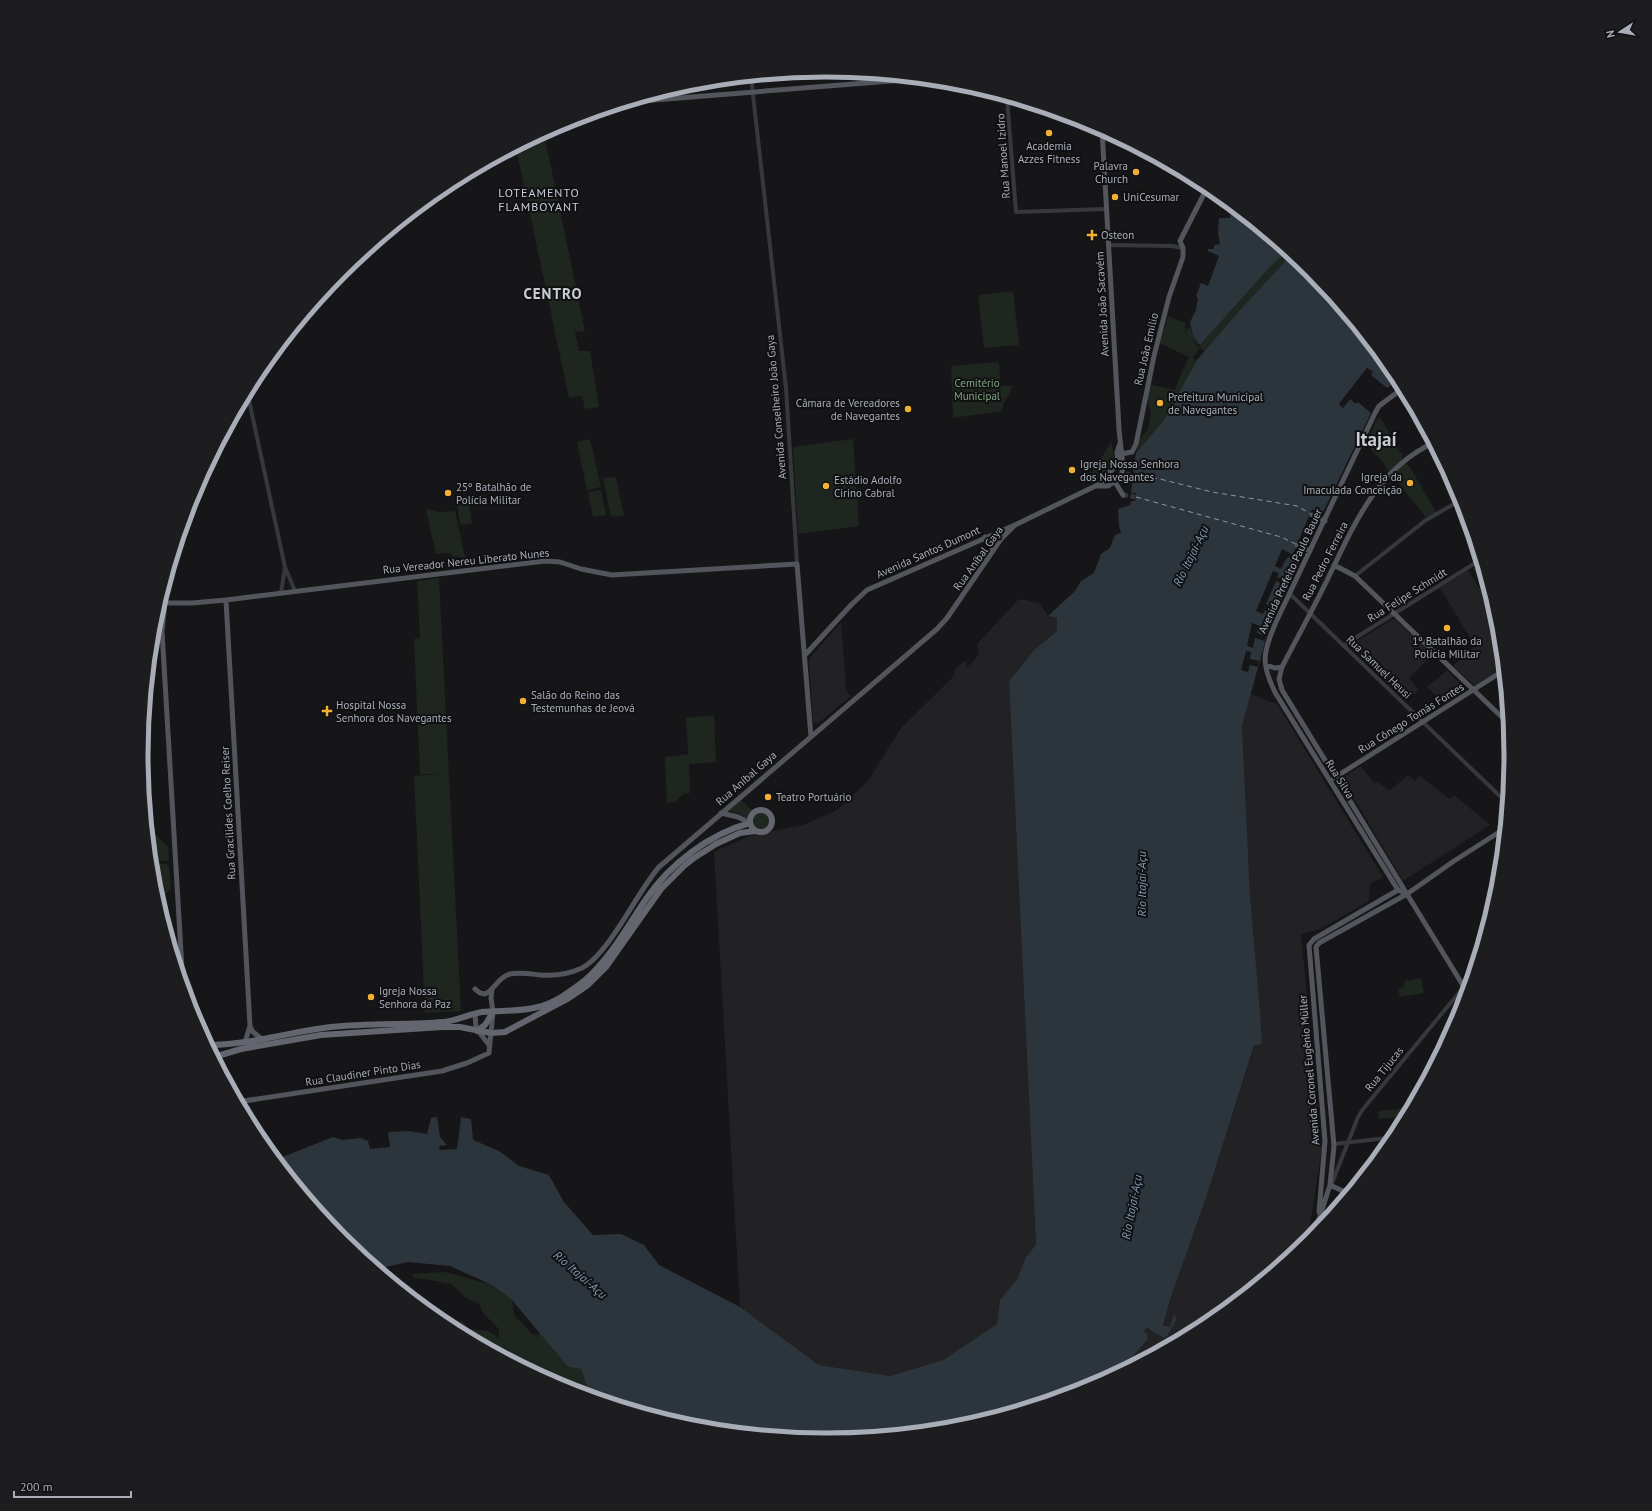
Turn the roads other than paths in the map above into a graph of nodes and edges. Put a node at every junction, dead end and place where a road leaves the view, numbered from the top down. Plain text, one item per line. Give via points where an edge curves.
1 (751, 81) edge
2 (895, 81) edge
3 (752, 93) junction
4 (648, 101) edge
5 (1008, 102) edge
6 (1102, 136) edge
7 (1205, 192) edge
8 (1106, 209) junction
9 (1180, 241) junction
10 (1108, 245) junction
11 (1172, 246) junction
12 (1182, 248) junction
13 (1398, 392) edge
14 (249, 399) edge
15 (1120, 443) junction
16 (1429, 445) edge
17 (1121, 454) junction
18 (1115, 482) junction
19 (1094, 486) junction
20 (1123, 495) dead end
21 (1456, 503) edge
22 (1312, 514) dead end
23 (1324, 521) junction
24 (1015, 525) junction
25 (986, 537) junction
26 (1297, 545) dead end
27 (993, 550) junction
28 (1310, 551) junction
29 (1476, 563) edge
30 (797, 564) junction
31 (1334, 565) junction
32 (285, 567) junction
33 (1355, 576) junction
34 (295, 591) junction
35 (281, 593) junction
36 (1290, 594) junction
37 (226, 600) junction
38 (166, 603) edge
39 (1310, 613) junction
40 (1395, 614) junction
41 (162, 619) edge
42 (160, 628) edge
43 (162, 631) junction
44 (1344, 645) junction
45 (805, 655) junction
46 (1266, 665) junction
47 (1282, 667) junction
48 (1500, 673) edge
49 (1474, 690) junction
50 (1503, 718) edge
51 (1423, 722) junction
52 (811, 737) junction
53 (1336, 777) junction
54 (1330, 781) junction
55 (1503, 799) edge
56 (721, 813) junction
57 (750, 823) junction
58 (755, 831) junction
59 (1500, 831) edge
60 (1398, 890) junction
61 (1407, 894) junction
62 (182, 967) edge
63 (1464, 986) edge
64 (1463, 987) edge
65 (492, 988) junction
66 (475, 989) dead end
67 (493, 1012) junction
68 (475, 1014) junction
69 (250, 1026) junction
70 (477, 1031) junction
71 (491, 1033) junction
72 (262, 1038) junction
73 (245, 1042) junction
74 (212, 1045) edge
75 (489, 1045) junction
76 (241, 1049) junction
77 (217, 1056) edge
78 (242, 1101) edge
79 (1386, 1138) edge
80 (1348, 1142) junction
81 (1334, 1144) junction
82 (1330, 1185) junction
83 (1345, 1192) edge
84 (1318, 1221) joint

1 - 3 street, Avenida Conselheiro João Gaya
2 - 3 main road
3 - 4 main road
3 - 30 street, Avenida Conselheiro João Gaya via 786,388
5 - 8 street, Rua Manoel Izidro via 1016,212
6 - 8 main road, Avenida João Sacavém
7 - 9 main road
8 - 10 main road, Avenida João Sacavém
9 - 11 street
9 - 12 main road, Rua João Emílio
10 - 11 street
10 - 15 main road, Avenida João Sacavém
11 - 12 street
12 - 17 main road, Rua João Emílio via 1183,257 1169,297 1154,356 1136,444 1132,452
13 - 23 main road, Avenida Prefeito Paulo Bauer via 1378,408
14 - 32 street
15 - 17 main road, Avenida João Sacavém
15 - 19 main road, Avenida Santos Dumont via 1115,468 1100,484
16 - 31 main road, Rua Pedro Ferreira via 1406,459 1389,474 1371,496
17 - 18 main road, Avenida João Sacavém via 1124,473
18 - 19 main road via 1108,486
18 - 20 main road
19 - 24 main road, Avenida Santos Dumont
21 - 33 street via 1438,513
22 - 23 main road
23 - 28 main road, Avenida Prefeito Paulo Bauer
24 - 25 main road, Avenida Santos Dumont
24 - 27 main road, Rua Aníbal Gaya
25 - 27 main road
25 - 45 main road, Avenida Santos Dumont via 866,590
26 - 28 main road
27 - 52 main road, Rua Aníbal Gaya via 937,629
28 - 36 main road, Avenida Prefeito Paulo Bauer
29 - 40 street, Rua Felipe Schmidt
30 - 34 main road, Rua Vereador Nereu Liberato Nunes via 612,575 560,562 545,561
30 - 45 main road, Avenida Conselheiro João Gaya
31 - 33 main road
31 - 39 main road, Rua Pedro Ferreira
32 - 34 street
32 - 35 street
33 - 40 main road
34 - 35 main road, Rua Vereador Nereu Liberato Nunes
35 - 37 main road, Rua Vereador Nereu Liberato Nunes
36 - 39 street, Rua Samuel Heusi
36 - 46 main road, Avenida Prefeito Paulo Bauer via 1267,644
37 - 38 main road, Rua Vereador Nereu Liberato Nunes
37 - 69 main road, Rua Gracilides Coelho Reiser
39 - 44 street, Rua Samuel Heusi
39 - 47 main road, Rua Pedro Ferreira
40 - 44 street, Rua Felipe Schmidt
40 - 49 main road
41 - 43 main road
42 - 43 main road
43 - 62 main road
44 - 51 street, Rua Samuel Heusi
45 - 52 main road, Avenida Conselheiro João Gaya
46 - 47 main road
46 - 54 main road, Rua Silva via 1276,694
47 - 53 main road, Rua Silva via 1279,679 1282,690
48 - 49 main road, Rua Cônego Tomás Fontes
49 - 50 main road
49 - 51 main road, Rua Cônego Tomás Fontes
51 - 53 main road, Rua Cônego Tomás Fontes
51 - 55 street, Rua Samuel Heusi
52 - 56 main road, Rua Aníbal Gaya
53 - 54 main road, Rua Cônego Tomás Fontes
53 - 61 main road, Rua Silva
54 - 60 main road, Rua Silva
56 - 57 main road
56 - 65 main road, Rua Aníbal Gaya via 659,867 604,948 587,965 572,972 556,975 510,974 498,980
57 - 58 highway
57 - 58 highway via 752,815 757,811 765,811 772,816 772,825 768,831
57 - 67 highway via 712,839 673,868 647,898 606,958 583,982 538,1008
58 - 71 highway via 716,844 684,866 653,901 615,957 588,985 525,1023 505,1032
59 - 61 main road
60 - 61 main road
60 - 84 main road, Avenida Coronel Eugênio Müller via 1311,942 1309,949 1325,1142
61 - 63 main road, Rua Silva
61 - 81 main road, Avenida Coronel Eugênio Müller via 1316,947
64 - 80 street, Rua Tijucas via 1363,1109
65 - 66 main road via 485,994
65 - 67 main road
67 - 68 highway
67 - 70 highway via 485,1025
67 - 71 main road
68 - 70 main road
68 - 72 highway via 444,1022 357,1025
69 - 72 main road via 253,1032
69 - 73 main road, Rua Gracilides Coelho Reiser
70 - 71 highway
70 - 75 main road
70 - 76 highway via 460,1027 442,1027 341,1033
71 - 75 main road
72 - 73 highway
73 - 74 highway
73 - 76 highway
75 - 78 main road, Rua Claudiner Pinto Dias via 489,1053 442,1071
76 - 77 highway
79 - 80 street
80 - 81 street
80 - 82 street, Rua Tijucas
81 - 82 main road, Avenida Coronel Eugênio Müller
82 - 83 main road
82 - 84 main road, Avenida Coronel Eugênio Müller

